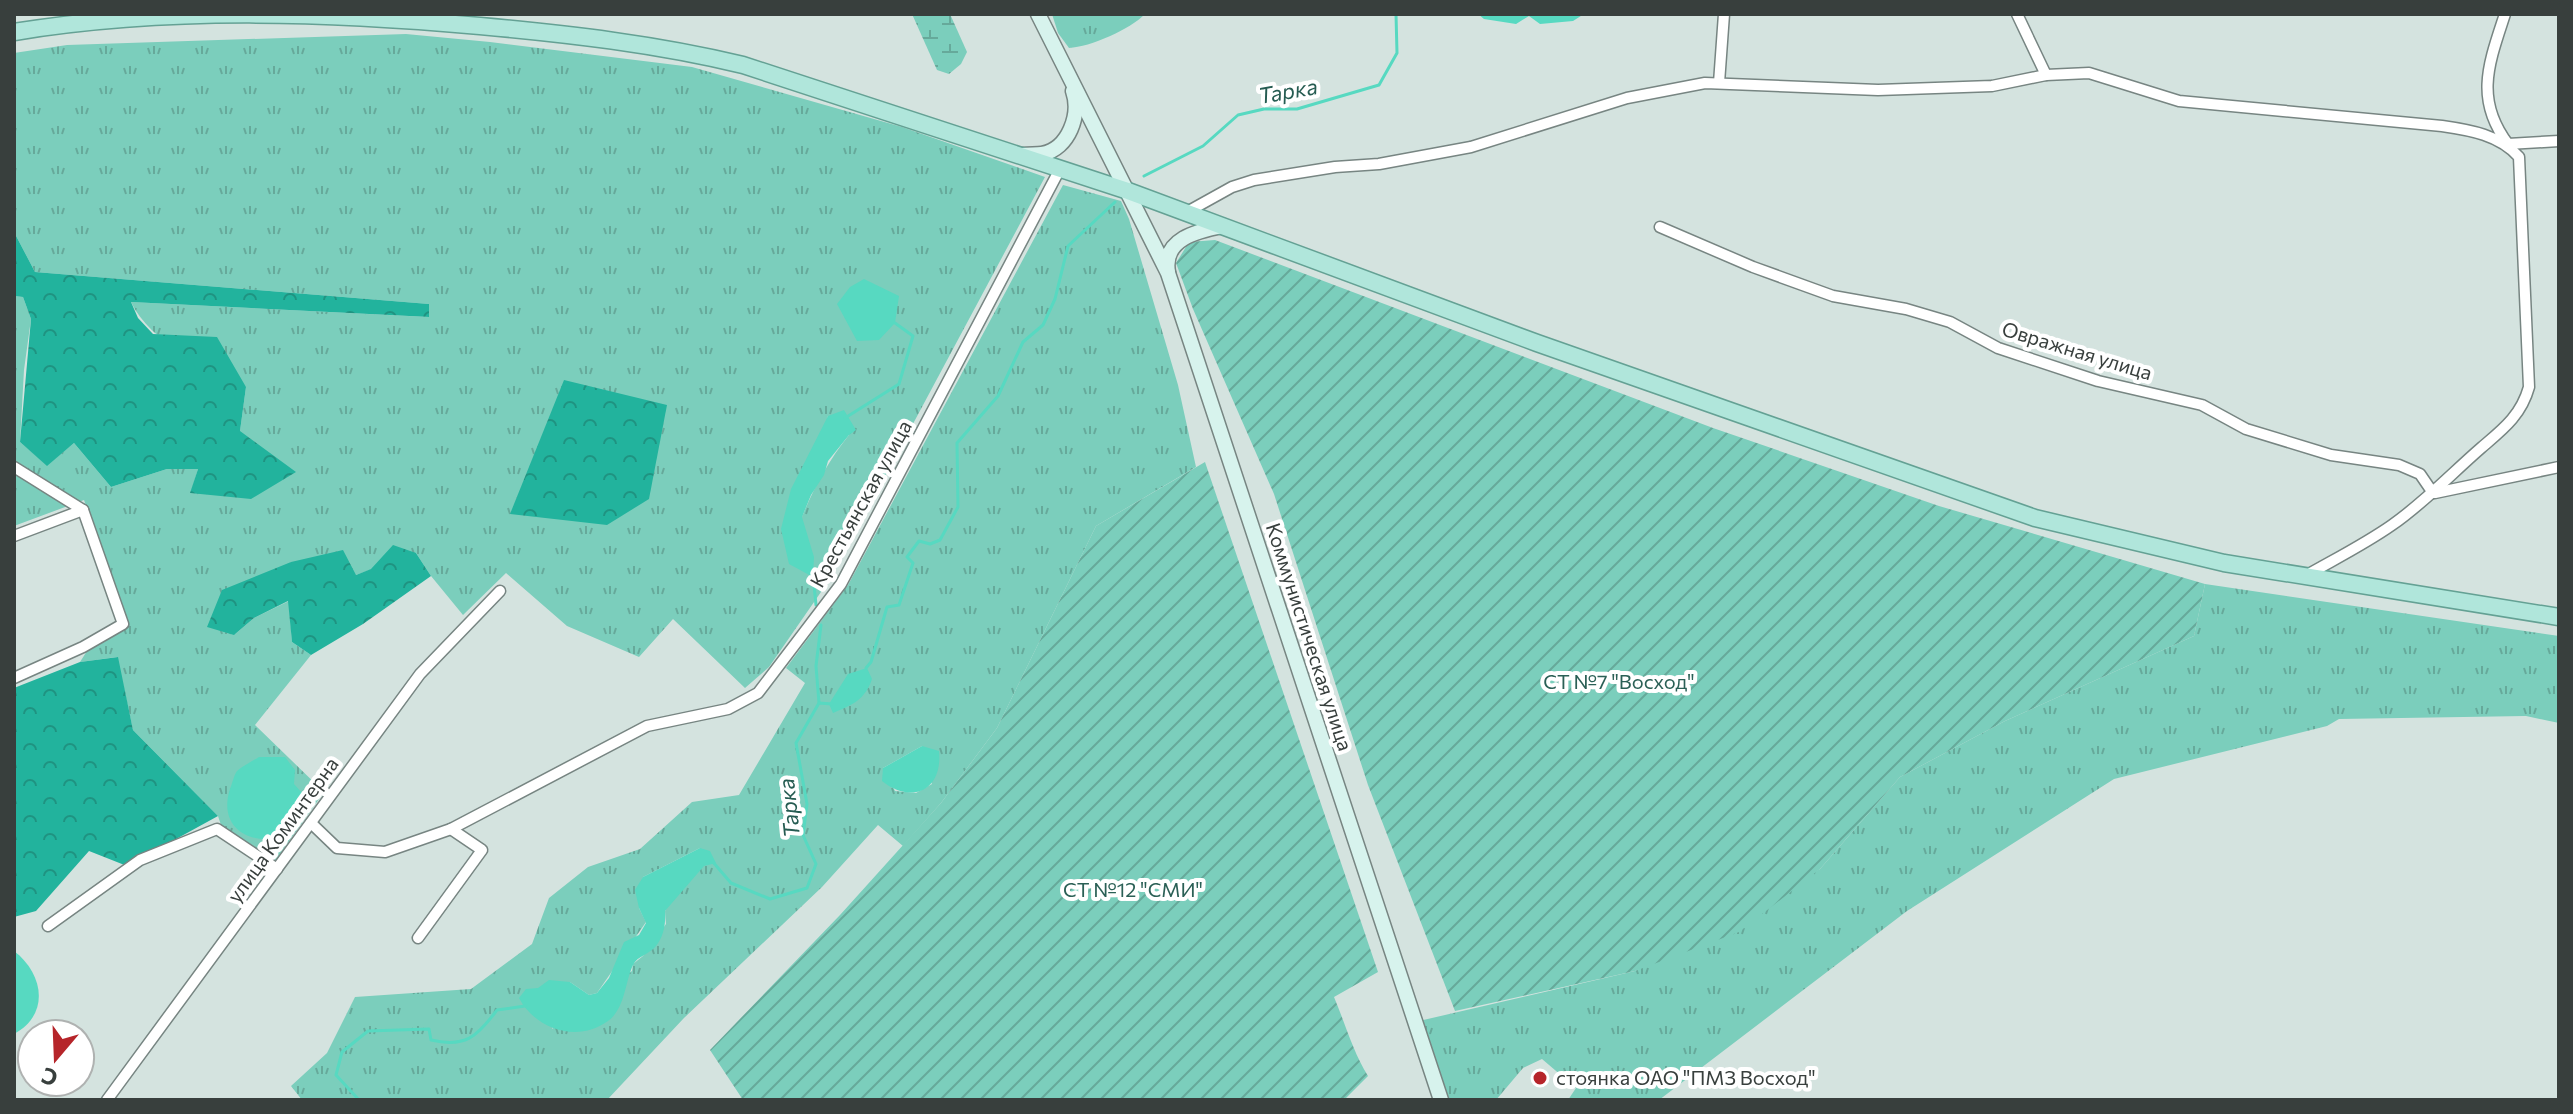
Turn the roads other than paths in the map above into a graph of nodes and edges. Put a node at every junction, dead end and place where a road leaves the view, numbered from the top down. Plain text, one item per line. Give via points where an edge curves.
1 (1038, 14) edge
2 (1724, 14) edge
3 (2017, 14) edge
4 (2505, 14) edge
5 (14, 32) edge
6 (1066, 68) junction
7 (2046, 75) junction
8 (1719, 83) junction
9 (2559, 141) edge
10 (2508, 144) junction
11 (1023, 155) junction
12 (1061, 167) junction
13 (1128, 191) junction
14 (1187, 212) junction
15 (1223, 226) junction
16 (1660, 227) dead end
17 (1168, 273) junction
18 (14, 467) edge
19 (2559, 467) edge
20 (2433, 493) junction
21 (83, 510) junction
22 (14, 536) edge
23 (2305, 576) junction
24 (500, 591) dead end
25 (2559, 617) edge
26 (14, 678) edge
27 (311, 823) junction
28 (451, 829) junction
29 (277, 869) junction
30 (48, 926) dead end
31 (418, 938) dead end
32 (107, 1100) edge
33 (1441, 1100) edge

1 - 6 main road
2 - 8 street
3 - 7 street
4 - 10 street via 2485,86 2495,127
5 - 11 main road via 256,14 543,32 743,65
6 - 11 main road via 1077,103 1069,133 1045,154
6 - 13 main road, Коммунистическая улица
7 - 8 street via 1992,86 1878,90
7 - 10 street via 2089,73 2179,101 2442,126
8 - 14 street via 1627,98 1471,147 1254,180
9 - 10 street
10 - 20 street via 2519,157 2529,387 2517,416
11 - 12 main road
12 - 13 main road
12 - 28 street, Крестьянская улица via 841,584 758,693 728,709 647,726
13 - 14 main road
13 - 17 main road, Коммунистическая улица
14 - 15 main road
15 - 17 main road via 1198,231 1172,247
15 - 23 main road via 2035,518 2224,563
16 - 20 street, Овражная улица via 1820,291 1950,322 1998,348 2098,381 2202,405 2246,429 2331,455 2399,465 2420,474
17 - 33 main road, Коммунистическая улица
18 - 21 street
19 - 20 street
20 - 23 street via 2392,525
21 - 22 street
21 - 26 street via 123,624
23 - 25 main road
24 - 27 street, улица Коминтерна via 420,674
27 - 28 street, Крестьянская улица via 337,848 385,852
27 - 29 street, улица Коминтерна
28 - 31 street via 482,850
29 - 30 street via 217,829 140,860
29 - 32 street, улица Коминтерна

